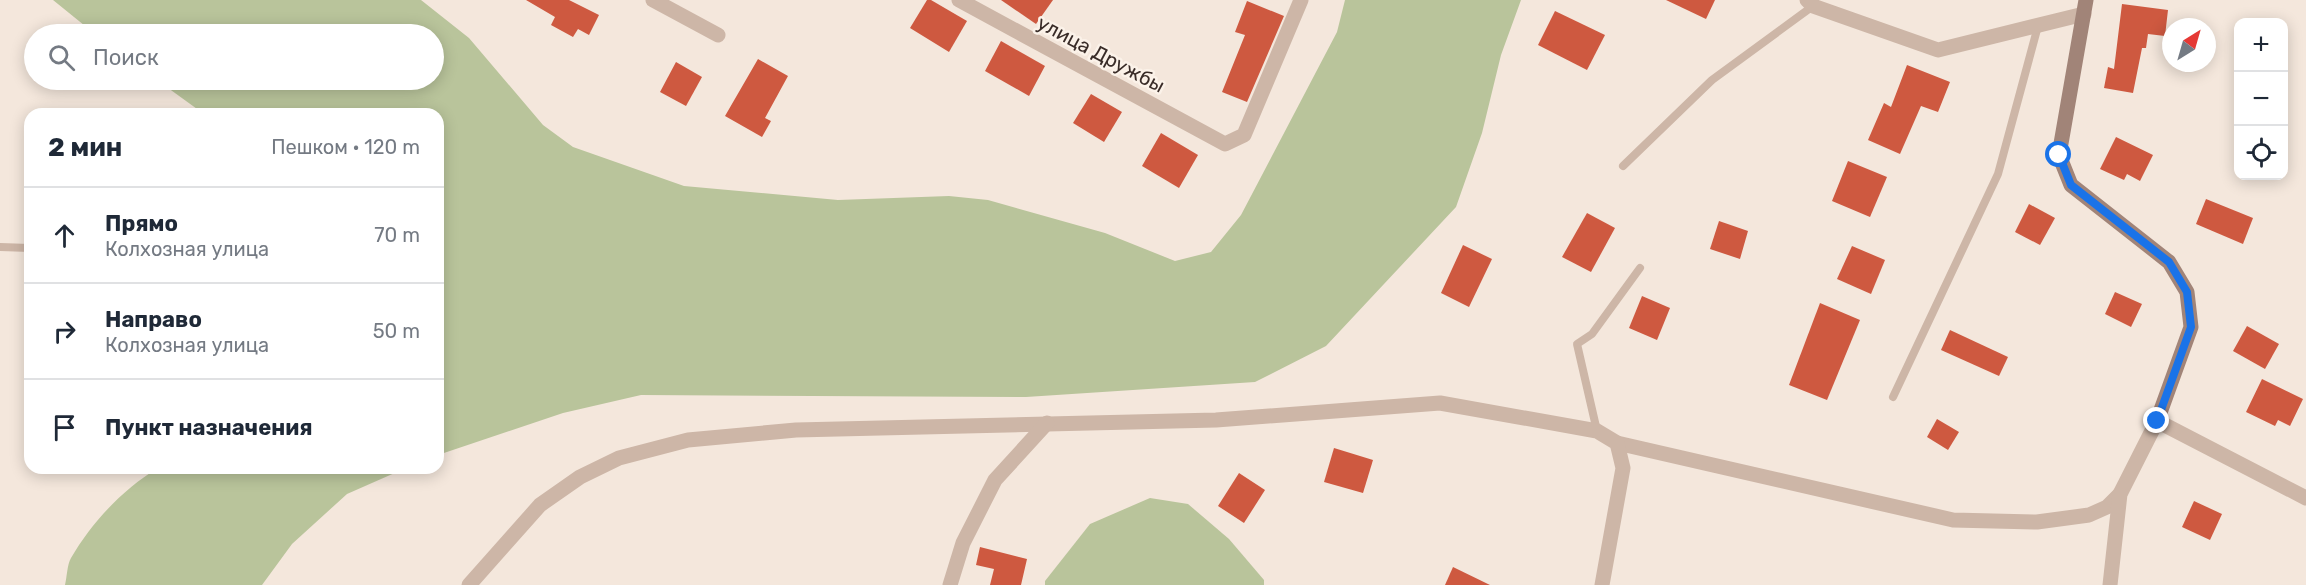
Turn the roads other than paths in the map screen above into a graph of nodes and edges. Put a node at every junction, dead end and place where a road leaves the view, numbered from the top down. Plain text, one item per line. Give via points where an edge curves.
1 (653, 0) edge
2 (1301, 0) edge
3 (968, 3) edge
4 (1810, 3) edge
5 (2085, 7) edge
6 (2038, 26) junction
7 (718, 35) dead end
8 (1623, 166) dead end
9 (0, 247) edge
10 (24, 248) edge
11 (1640, 268) dead end
12 (1893, 397) dead end
13 (2157, 421) junction
14 (1047, 423) junction
15 (1597, 431) junction
16 (1617, 443) junction
17 (2120, 494) junction
18 (2306, 498) edge
19 (469, 585) edge
20 (950, 585) edge
21 (1602, 585) edge
22 (2110, 585) edge

1 - 7 street
2 - 3 street, улица Дружбы via 1244,135 1225,144
4 - 6 street via 1938,50
4 - 8 lane via 1712,80
5 - 6 street
5 - 13 street via 2059,155 2071,185 2169,262 2187,292 2191,327
6 - 12 lane via 1998,174
9 - 10 lane
11 - 15 lane via 1592,334 1577,344
13 - 17 street
13 - 18 street
14 - 15 street via 1216,420 1440,404
14 - 19 street via 796,430 688,440 619,458 580,477 540,505
14 - 20 street via 995,480 963,543
15 - 16 street
16 - 17 street via 1953,520 2037,522 2089,515 2107,507
16 - 21 street via 1623,468
17 - 22 street

